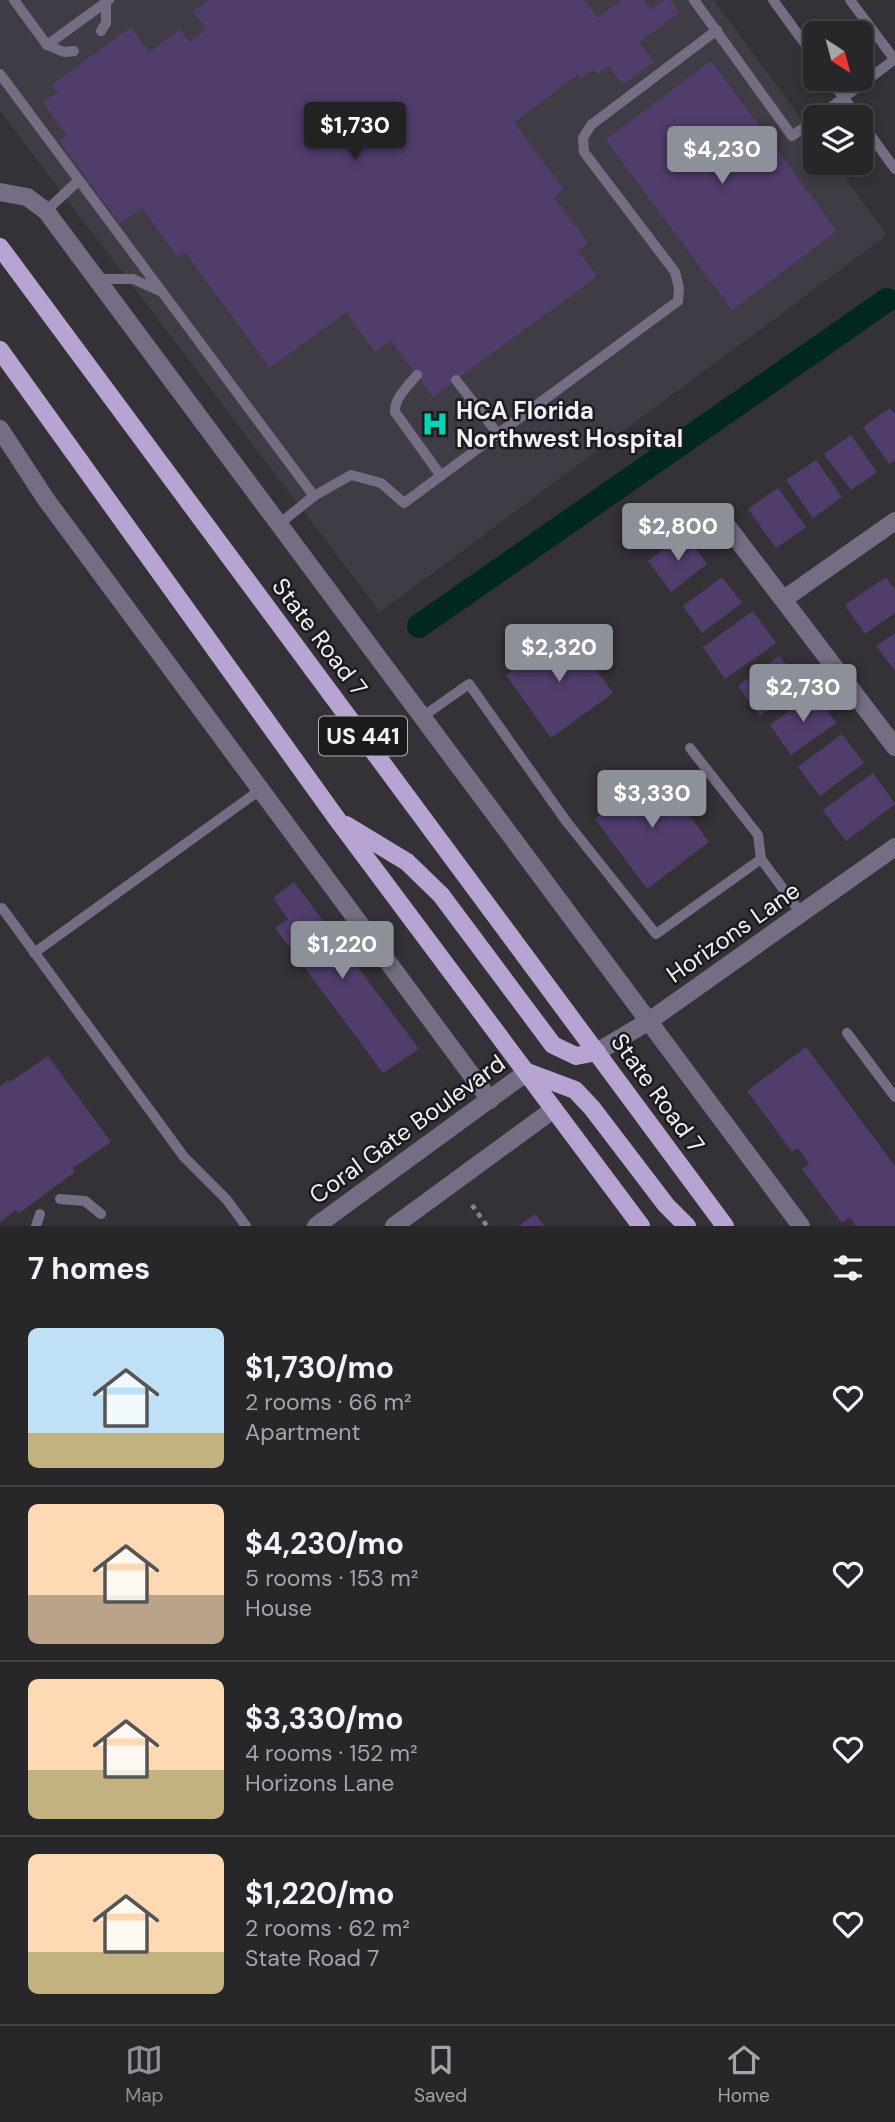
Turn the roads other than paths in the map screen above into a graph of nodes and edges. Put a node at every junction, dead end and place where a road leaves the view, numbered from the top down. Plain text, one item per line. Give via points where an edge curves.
1 (14, 0) edge
2 (694, 0) edge
3 (773, 0) edge
4 (850, 0) edge
5 (107, 1) edge
6 (717, 30) junction
7 (100, 31) dead end
8 (803, 41) edge
9 (47, 45) junction
10 (74, 51) dead end
11 (895, 60) edge
12 (0, 74) edge
13 (839, 91) edge
14 (844, 98) junction
15 (835, 105) edge
16 (849, 105) edge
17 (803, 128) edge
18 (873, 139) edge
19 (895, 169) edge
20 (79, 180) junction
21 (0, 192) edge
22 (46, 212) junction
23 (0, 247) edge
24 (97, 279) junction
25 (162, 292) junction
26 (0, 350) edge
27 (417, 375) dead end
28 (456, 380) dead end
29 (0, 429) edge
30 (498, 433) junction
31 (441, 476) junction
32 (314, 496) junction
33 (718, 514) dead end
34 (895, 520) edge
35 (279, 524) junction
36 (784, 598) junction
37 (422, 717) junction
38 (895, 747) edge
39 (690, 748) dead end
40 (260, 790) junction
41 (337, 819) junction
42 (895, 847) edge
43 (761, 859) junction
44 (2, 908) dead end
45 (801, 914) junction
46 (34, 953) junction
47 (649, 1021) junction
48 (847, 1033) dead end
49 (597, 1052) junction
50 (527, 1072) junction
51 (895, 1097) edge
52 (490, 1100) junction
53 (554, 1109) junction
54 (60, 1199) dead end
55 (40, 1214) dead end
56 (102, 1214) dead end
57 (36, 1226) edge
58 (246, 1226) edge
59 (316, 1226) edge
60 (394, 1226) edge
61 (641, 1226) edge
62 (687, 1226) edge
63 (725, 1226) edge
64 (801, 1226) edge

1 - 9 lane
2 - 6 lane
3 - 8 lane
4 - 11 lane
5 - 7 lane via 106,23
5 - 9 lane
6 - 17 lane via 792,136
6 - 30 lane via 591,125 583,138 584,152 674,272 678,301
9 - 10 lane
11 - 14 lane
12 - 20 lane
13 - 14 lane
14 - 15 lane
14 - 16 lane
18 - 19 lane
20 - 22 lane
20 - 25 lane
21 - 22 street via 27,197
22 - 24 street
23 - 49 main road, State Road 7 / US 441
24 - 25 lane via 133,279
24 - 35 street
25 - 32 lane
26 - 41 main road, US 441
27 - 31 lane via 397,399 395,412
28 - 30 lane
29 - 40 street via 45,498
30 - 31 lane
31 - 32 lane via 404,503 381,483 351,475
32 - 35 lane
33 - 36 street
34 - 36 street
35 - 37 street
36 - 38 street
37 - 43 lane via 469,684 566,821 656,934
37 - 47 street
39 - 43 lane via 758,835
40 - 46 lane
40 - 52 street
41 - 49 main road via 407,862 441,895 553,1045 576,1056
41 - 50 main road, US 441
42 - 45 street, Horizons Lane
43 - 45 lane
44 - 46 lane
45 - 47 street, Horizons Lane
46 - 58 lane via 184,1157
47 - 49 street, Horizons Lane
47 - 64 street
48 - 51 lane
49 - 63 main road, State Road 7 / US 441
50 - 52 street, Coral Gate Boulevard
50 - 53 main road, US 441
50 - 62 main road via 575,1090
52 - 59 street, Coral Gate Boulevard
53 - 60 street
53 - 61 main road, US 441
54 - 56 lane via 85,1201
55 - 57 lane

